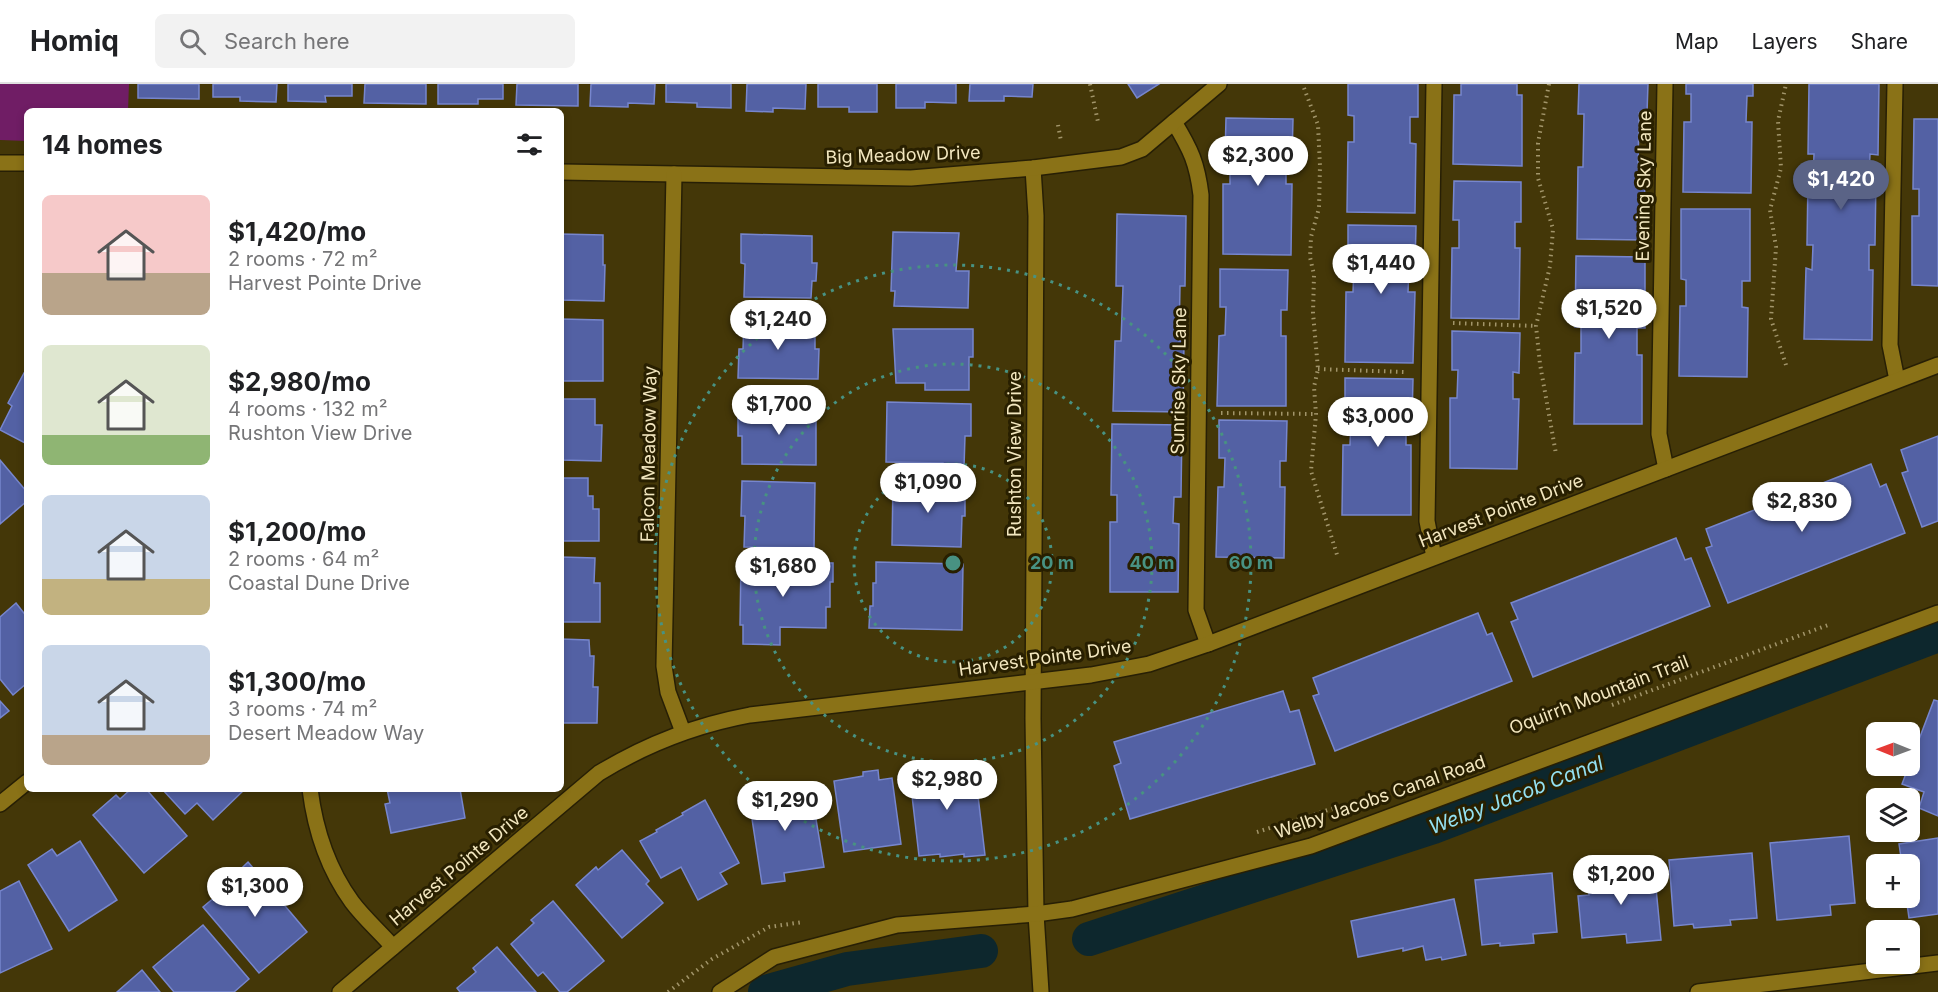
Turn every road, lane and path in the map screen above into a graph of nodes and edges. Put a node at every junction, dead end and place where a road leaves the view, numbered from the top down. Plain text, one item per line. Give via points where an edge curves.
1 (1090, 84) edge
2 (1219, 84) edge
3 (1434, 84) edge
4 (1549, 84) edge
5 (1665, 84) edge
6 (1786, 84) edge
7 (1895, 84) edge
8 (1304, 88) dead end
9 (1098, 122) dead end
10 (1174, 123) junction
11 (1058, 125) dead end
12 (1061, 141) dead end
13 (0, 163) edge
14 (24, 163) edge
15 (1033, 168) junction
16 (564, 172) edge
17 (674, 174) junction
18 (1430, 322) junction
19 (1536, 326) junction
20 (1786, 365) dead end
21 (1938, 365) edge
22 (1318, 369) junction
23 (1429, 372) junction
24 (1897, 380) junction
25 (1198, 413) junction
26 (1316, 414) junction
27 (1556, 454) dead end
28 (1666, 469) junction
29 (1338, 558) dead end
30 (1434, 558) junction
31 (1938, 614) edge
32 (1833, 623) dead end
33 (1208, 644) junction
34 (1033, 681) junction
35 (1602, 709) dead end
36 (683, 732) junction
37 (24, 784) edge
38 (310, 792) edge
39 (0, 804) edge
40 (1348, 804) dead end
41 (1249, 835) dead end
42 (1036, 915) junction
43 (393, 947) junction
44 (1938, 963) edge
45 (340, 992) edge
46 (720, 992) edge
47 (1041, 992) edge
48 (1698, 992) edge

1 - 9 path
2 - 10 street, Big Meadow Drive
3 - 18 street
4 - 19 path via 1538,143 1538,178 1553,229 1550,266
5 - 28 street, Evening Sky Lane via 1659,434
6 - 20 path via 1778,121 1781,168 1770,210 1776,247 1771,319
7 - 24 street via 1890,345
8 - 22 path via 1318,125 1319,208 1310,256
10 - 15 street, Big Meadow Drive via 1131,154
10 - 25 street, Sunrise Sky Lane via 1195,160 1201,195
11 - 12 path
13 - 14 street
15 - 17 street, Big Meadow Drive via 899,178
15 - 34 street, Rushton View Drive
16 - 17 street, Big Meadow Drive
17 - 36 street, Falcon Meadow Way via 664,666 668,692
18 - 19 path
18 - 23 street
19 - 27 path
21 - 24 street, Harvest Pointe Drive
22 - 23 path
22 - 26 path via 1314,387
23 - 30 street via 1427,521
24 - 28 street, Harvest Pointe Drive
25 - 26 path
25 - 33 street, Sunrise Sky Lane via 1196,610
26 - 29 path via 1311,471
28 - 30 street, Harvest Pointe Drive
30 - 33 street, Harvest Pointe Drive
31 - 42 street, Welby Jacobs Canal Road via 1311,846
32 - 35 path, Oquirrh Mountain Trail
33 - 34 street, Harvest Pointe Drive via 1149,664
34 - 36 street, Harvest Pointe Drive via 750,715
34 - 42 street, Rushton View Drive
36 - 43 street, Harvest Pointe Drive via 599,774
37 - 39 street
38 - 43 street via 318,831 339,880 352,902
40 - 41 path
42 - 46 street, Welby Jacobs Canal Road via 897,925 774,957
42 - 47 street, Rushton View Drive
43 - 45 street, Harvest Pointe Drive
44 - 48 street

